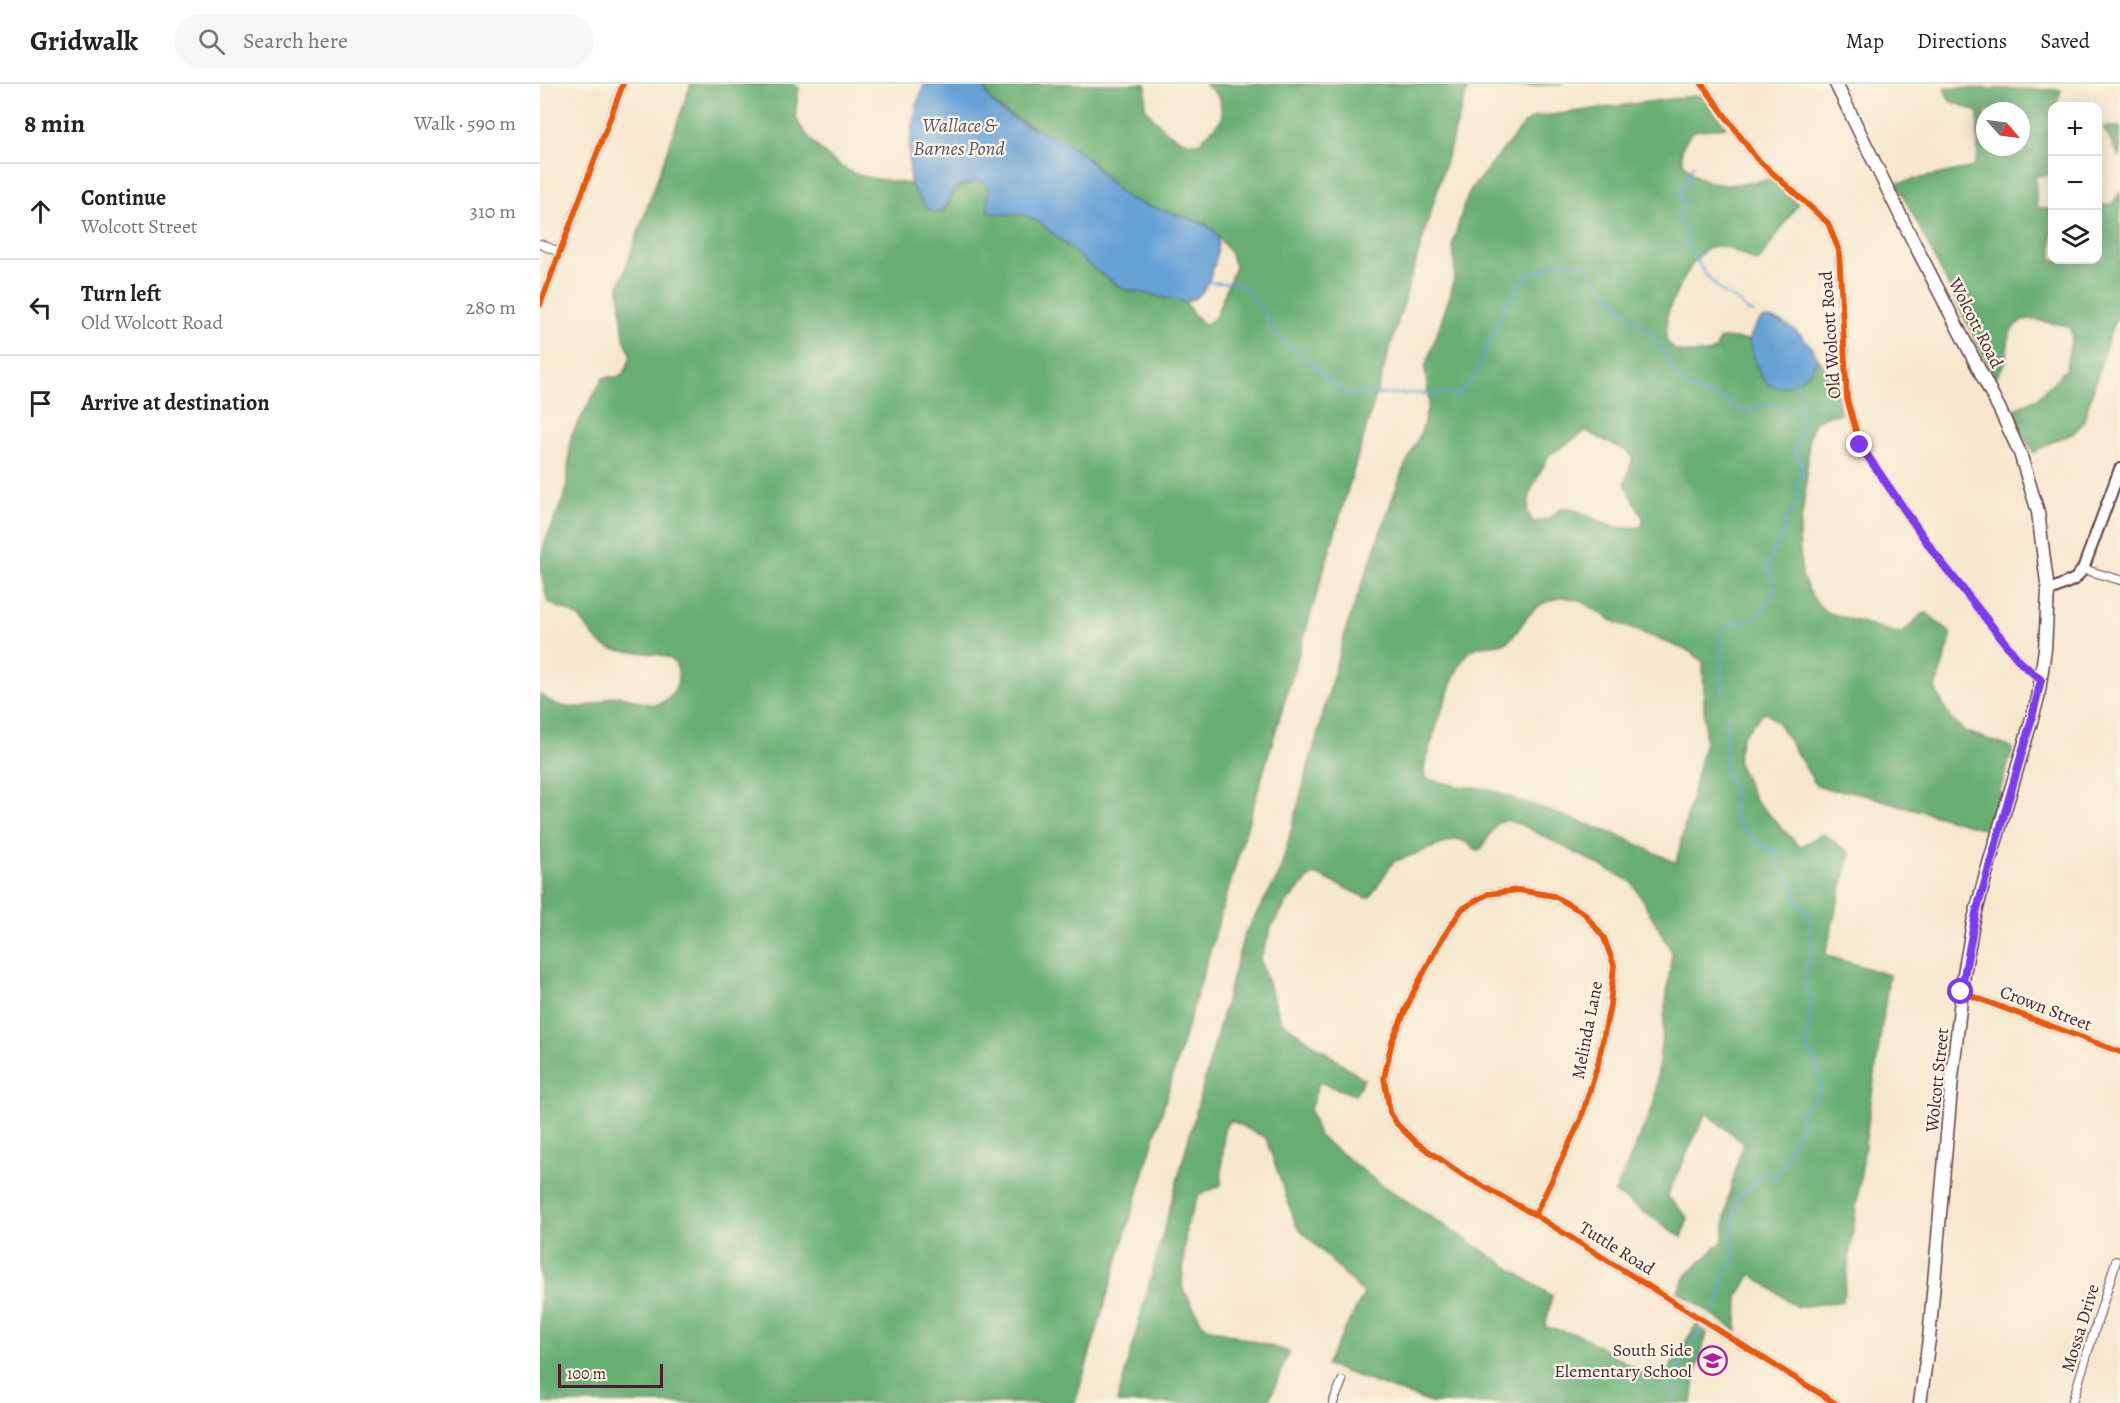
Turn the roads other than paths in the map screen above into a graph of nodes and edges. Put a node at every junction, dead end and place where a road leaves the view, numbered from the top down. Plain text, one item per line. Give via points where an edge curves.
1 (1702, 84) edge
2 (1836, 84) edge
3 (620, 85) edge
4 (540, 244) edge
5 (559, 252) junction
6 (540, 305) edge
7 (2120, 469) edge
8 (2083, 569) junction
9 (2120, 580) edge
10 (2048, 591) junction
11 (2041, 680) junction
12 (1961, 992) junction
13 (2120, 1052) edge
14 (1390, 1112) joint
15 (1535, 1215) junction
16 (2116, 1261) dead end
17 (1342, 1382) dead end
18 (1333, 1403) edge
19 (1835, 1403) edge
20 (1920, 1403) edge
21 (2072, 1403) edge

1 - 11 street, Old Wolcott Road via 1756,159 1828,223 1839,251 1847,399 1860,445 1935,554 2020,662
2 - 10 main road, Wolcott Road via 2020,453 2038,512
3 - 5 street
4 - 5 street
5 - 6 street
7 - 8 main road
8 - 9 street
8 - 10 main road via 2075,579
10 - 11 main road, Wolcott Street
11 - 12 main road, Wolcott Street via 1976,913
12 - 13 street, Crown Street
12 - 20 main road, Wolcott Street
14 - 15 street, Tuttle Road via 1414,1141 1463,1175
14 - 15 street, Melinda Lane via 1384,1078 1392,1041 1414,991 1462,909 1488,894 1518,890 1554,896 1584,913 1604,938 1614,965 1610,1005 1581,1119
15 - 19 street, Tuttle Road
16 - 21 street, Mossa Drive
17 - 18 street

